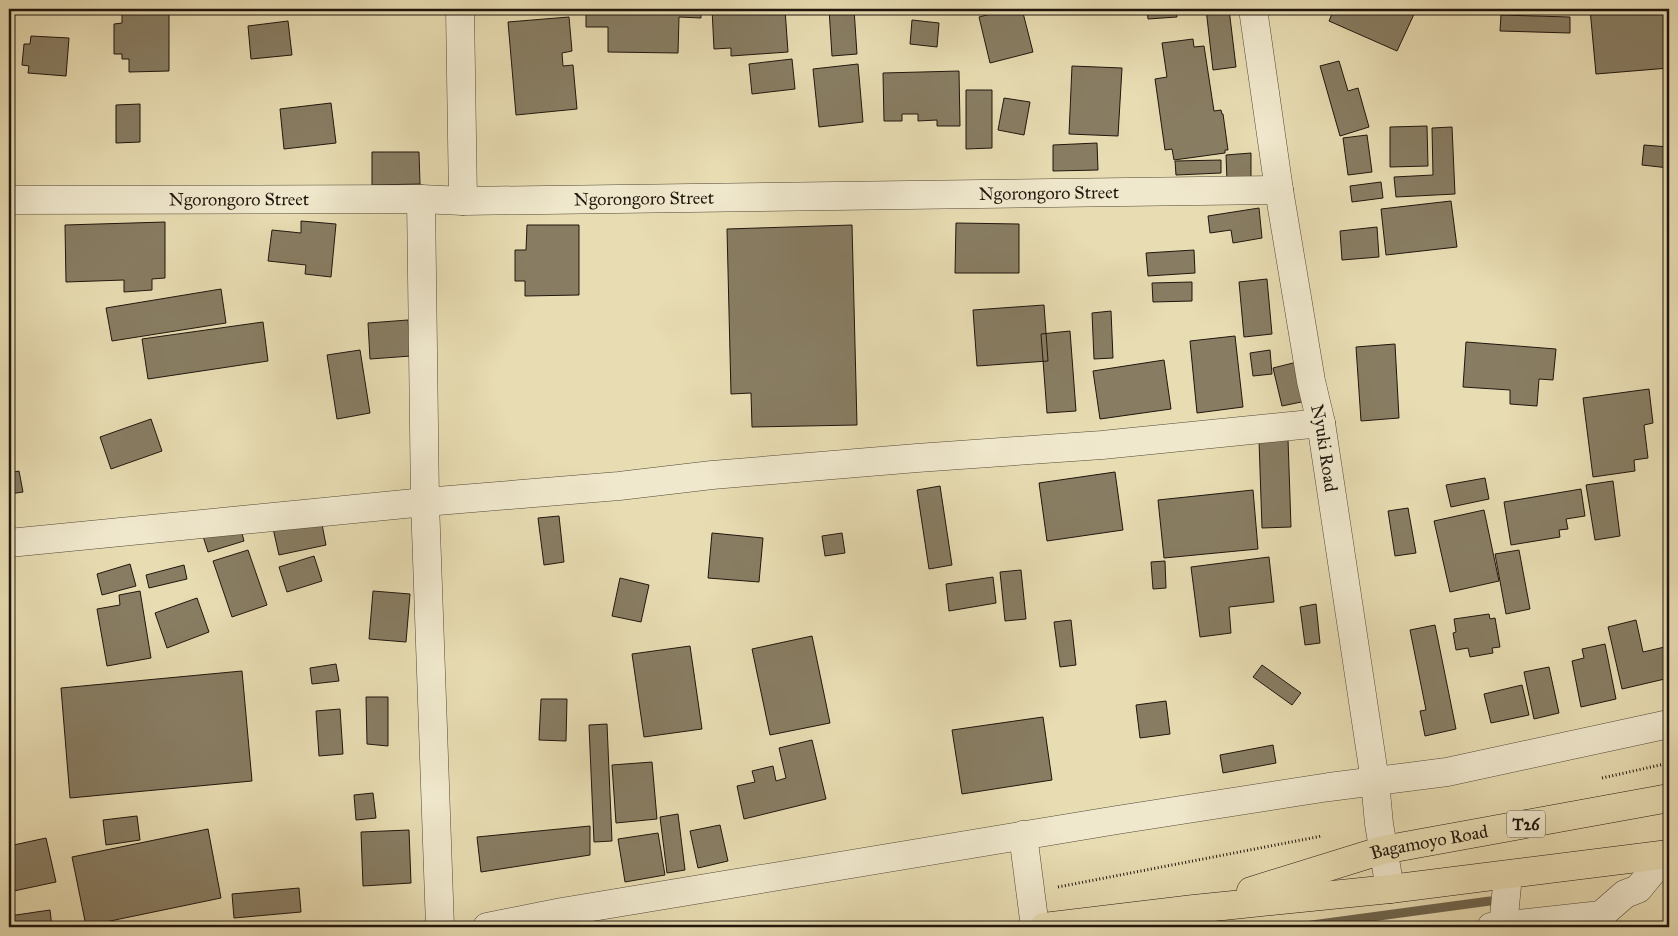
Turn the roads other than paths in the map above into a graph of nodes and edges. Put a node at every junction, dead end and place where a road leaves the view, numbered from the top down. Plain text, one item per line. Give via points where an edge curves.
1 (460, 9) edge
2 (1253, 9) edge
3 (1279, 190) junction
4 (421, 199) junction
5 (9, 200) edge
6 (463, 201) junction
7 (1321, 423) junction
8 (425, 502) junction
9 (9, 543) edge
10 (1669, 724) edge
11 (1375, 782) junction
12 (1669, 798) edge
13 (1023, 835) junction
14 (1383, 850) junction
15 (1667, 854) edge
16 (1508, 875) junction
17 (1390, 889) junction
18 (1194, 908) junction
19 (440, 927) edge
20 (487, 927) edge
21 (1035, 927) edge
22 (1044, 927) edge
23 (1499, 927) edge

1 - 6 street
2 - 3 street, Nyuki Road
3 - 6 street, Ngorongoro Street
3 - 7 street, Nyuki Road
4 - 5 street, Ngorongoro Street
4 - 6 street, Ngorongoro Street
4 - 8 street
7 - 8 street via 1102,445 712,475
7 - 11 street, Nyuki Road
8 - 9 street
8 - 19 street
10 - 11 street via 1447,772
11 - 13 street
11 - 14 street, Nyuki Road
12 - 14 highway, Bagamoyo Road / T26
13 - 20 street
13 - 21 street
14 - 17 street, Nyuki Road
14 - 18 highway, Bagamoyo Road / T26
15 - 16 highway, Bagamoyo Road / T26
15 - 23 street via 1638,889 1625,894 1602,915
16 - 17 highway, Bagamoyo Road / T26
16 - 23 street
17 - 18 highway, Bagamoyo Road / T26
18 - 22 highway, Bagamoyo Road / T26

